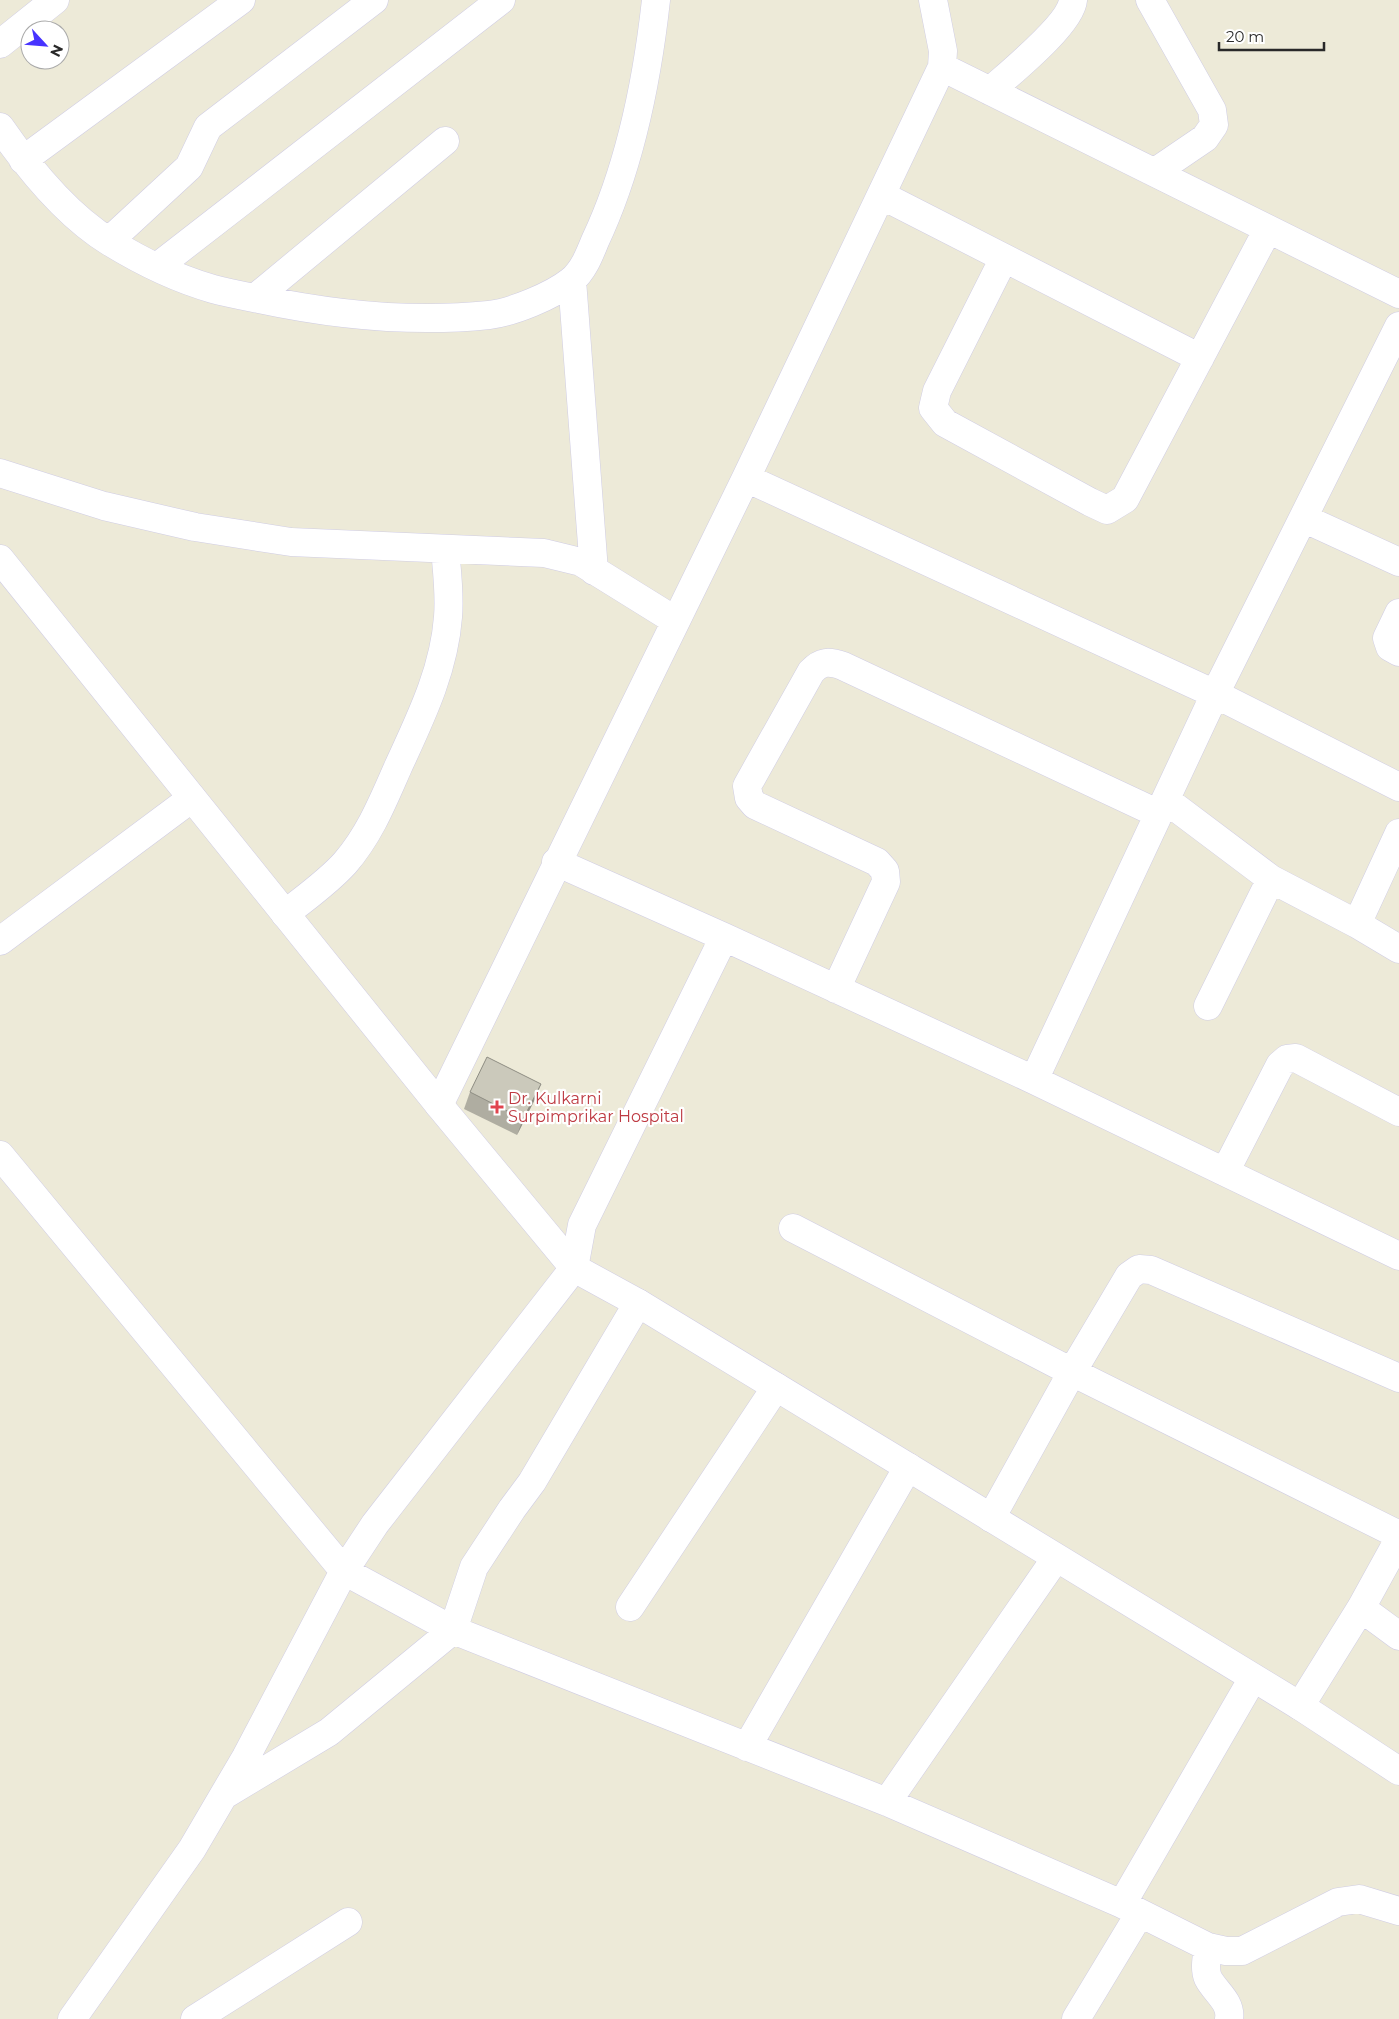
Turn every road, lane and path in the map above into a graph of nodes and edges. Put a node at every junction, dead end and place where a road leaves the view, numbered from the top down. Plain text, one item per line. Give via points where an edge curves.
1 (55, 0) edge
2 (241, 0) edge
3 (374, 0) edge
4 (501, 0) edge
5 (656, 0) edge
6 (934, 0) edge
7 (1073, 0) edge
8 (1150, 0) edge
9 (0, 44) edge
10 (942, 67) junction
11 (990, 91) junction
12 (0, 126) edge
13 (445, 141) dead end
14 (23, 160) junction
15 (1155, 172) junction
16 (881, 195) junction
17 (1268, 229) junction
18 (109, 241) junction
19 (1004, 258) junction
20 (157, 267) junction
21 (572, 280) junction
22 (1399, 294) edge
23 (255, 298) junction
24 (1399, 326) edge
25 (1200, 358) junction
26 (0, 473) edge
27 (746, 478) junction
28 (1303, 518) junction
29 (445, 549) junction
30 (0, 559) edge
31 (1399, 562) edge
32 (594, 571) junction
33 (1399, 614) edge
34 (676, 622) junction
35 (1399, 652) edge
36 (1215, 694) junction
37 (1399, 787) edge
38 (192, 798) junction
39 (1162, 807) junction
40 (1399, 833) edge
41 (556, 862) junction
42 (1271, 879) junction
43 (285, 914) junction
44 (1357, 924) junction
45 (724, 937) junction
46 (0, 941) edge
47 (1399, 949) edge
48 (836, 989) junction
49 (1208, 1006) dead end
50 (1034, 1080) junction
51 (439, 1105) junction
52 (1399, 1112) edge
53 (0, 1155) edge
54 (1225, 1172) junction
55 (793, 1228) dead end
56 (1399, 1256) edge
57 (574, 1268) junction
58 (638, 1303) junction
59 (1072, 1372) junction
60 (1399, 1378) edge
61 (776, 1387) junction
62 (908, 1467) junction
63 (991, 1518) junction
64 (1399, 1535) edge
65 (1399, 1539) edge
66 (1056, 1558) junction
67 (344, 1570) junction
68 (630, 1607) dead end
69 (1360, 1608) junction
70 (453, 1630) junction
71 (1399, 1636) edge
72 (1253, 1678) junction
73 (1300, 1706) junction
74 (747, 1746) junction
75 (1399, 1771) edge
76 (224, 1796) junction
77 (887, 1802) junction
78 (1131, 1908) junction
79 (1399, 1911) edge
80 (348, 1922) dead end
81 (1208, 1947) junction
82 (72, 2019) edge
83 (195, 2019) edge
84 (1076, 2019) edge
85 (1229, 2019) edge

1 - 9 street
2 - 14 street
3 - 18 street via 208,126 189,167
4 - 20 street
5 - 21 street via 638,112 611,208 584,265
6 - 10 street via 943,51
7 - 11 street via 1063,22
8 - 15 street via 1212,110 1214,125 1205,138
10 - 11 street
10 - 16 street
11 - 15 street
12 - 14 street
13 - 23 street
14 - 18 street via 67,208
15 - 17 street
16 - 19 street
16 - 27 street
17 - 22 street
17 - 25 street
18 - 20 street
19 - 25 street
19 - 25 street via 937,391 933,408 945,423 1090,502 1107,510 1125,499
20 - 23 street via 212,289
21 - 23 street via 546,298 491,314 408,318 312,310
21 - 32 street
24 - 28 street
26 - 29 street via 104,506 204,528 291,542
27 - 34 street
27 - 36 street
28 - 31 street
28 - 36 street
29 - 32 street via 544,554 581,562
29 - 43 street via 449,586 442,656 427,702 374,823 344,864
30 - 38 street
32 - 34 street
33 - 35 street via 1387,638 1390,647
34 - 41 street
36 - 37 street
36 - 39 street
38 - 43 street
38 - 46 street
39 - 42 street
39 - 48 street via 843,666 830,662 819,664 811,672 747,786 749,798 755,805 877,862 886,871 886,882
39 - 50 street
40 - 44 street
41 - 45 street
41 - 51 street
42 - 44 street
42 - 49 street
43 - 51 street
44 - 47 street
45 - 48 street
45 - 57 street via 582,1225
48 - 50 street
50 - 54 street
51 - 57 street
52 - 54 street via 1296,1058 1287,1059 1280,1065
53 - 67 street
54 - 56 street
55 - 59 street
57 - 58 street
57 - 67 street via 375,1524
58 - 61 street
58 - 70 street via 532,1482 474,1567
59 - 60 street via 1129,1276 1139,1269 1151,1270
59 - 63 street
59 - 64 street
61 - 62 street
61 - 68 street
62 - 63 street
62 - 74 street
63 - 66 street
65 - 69 street
66 - 72 street
66 - 77 street
67 - 70 street
67 - 76 street
69 - 71 street
69 - 73 street
70 - 74 street
70 - 76 street via 329,1732
72 - 73 street
72 - 78 street
73 - 75 street
74 - 77 street
76 - 82 street via 192,1849
77 - 78 street
78 - 81 street
78 - 84 street
79 - 81 street via 1359,1899 1338,1902 1242,1951 1226,1952
80 - 83 street
81 - 85 street via 1208,1977 1228,2006

